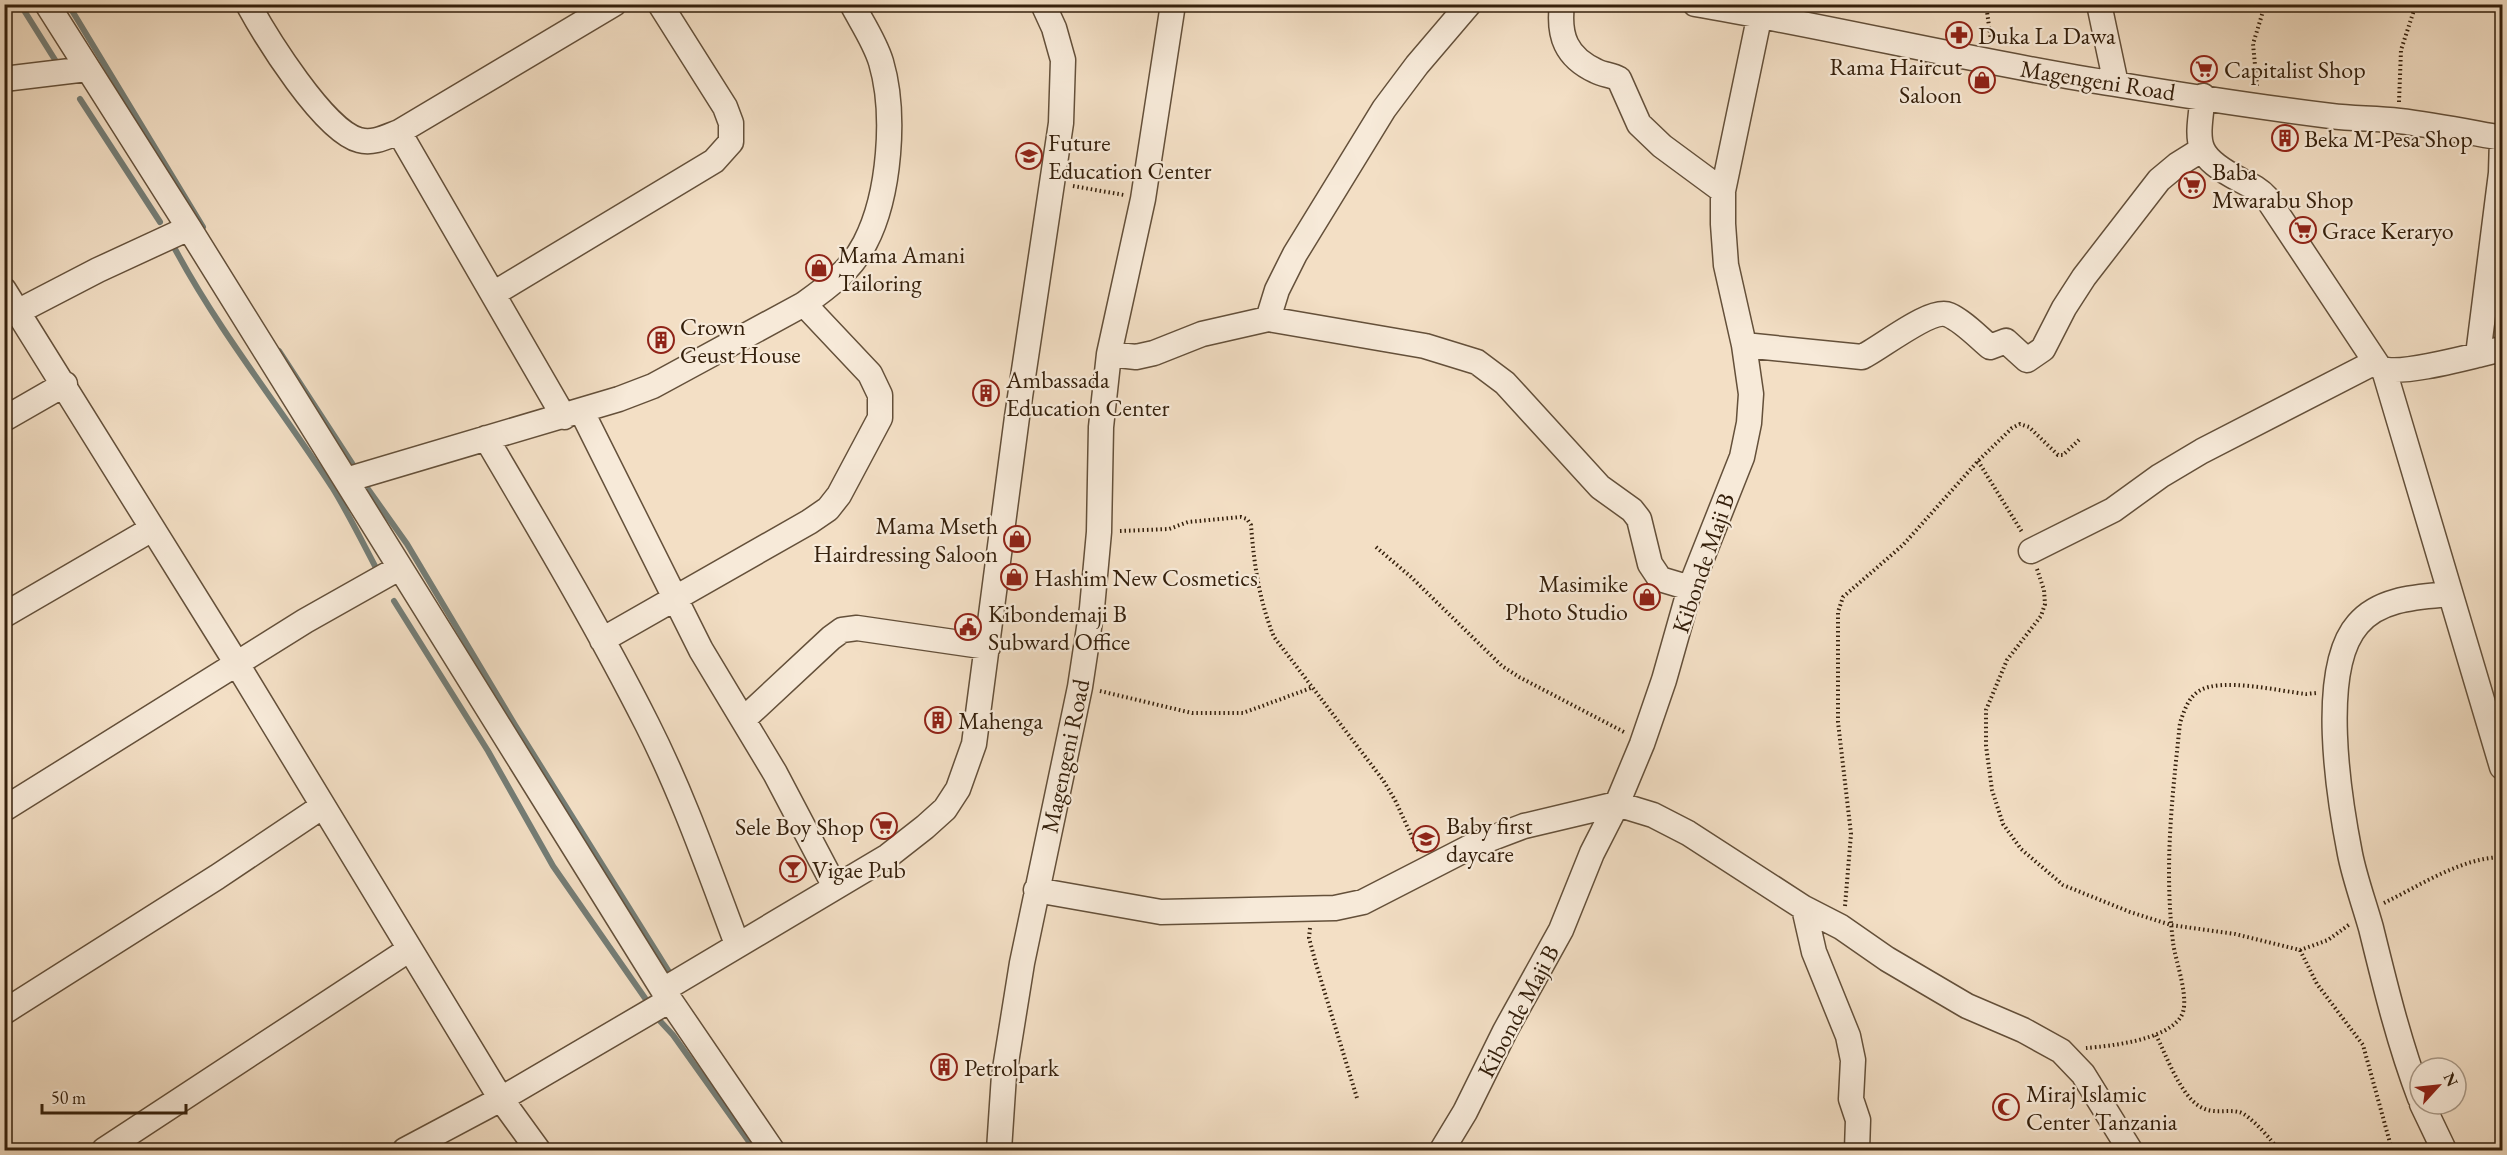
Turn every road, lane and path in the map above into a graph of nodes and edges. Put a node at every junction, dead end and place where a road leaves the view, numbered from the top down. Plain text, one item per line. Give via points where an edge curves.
1 (47, 4) edge
2 (248, 4) edge
3 (614, 4) edge
4 (660, 4) edge
5 (852, 4) edge
6 (1043, 4) edge
7 (1173, 4) edge
8 (1469, 4) edge
9 (1562, 4) edge
10 (1695, 4) edge
11 (1986, 4) edge
12 (2099, 4) edge
13 (2267, 4) edge
14 (2416, 4) edge
15 (1761, 10) edge
16 (1993, 63) junction
17 (87, 69) junction
18 (4, 79) edge
19 (2116, 84) junction
20 (2203, 96) junction
21 (2259, 107) junction
22 (2398, 120) junction
23 (399, 132) junction
24 (2502, 138) edge
25 (2201, 150) junction
26 (1054, 182) junction
27 (1723, 191) junction
28 (1143, 199) junction
29 (189, 228) junction
30 (4, 290) edge
31 (493, 294) junction
32 (804, 304) junction
33 (12, 313) edge
34 (1268, 319) junction
35 (1744, 345) junction
36 (2502, 349) edge
37 (1109, 354) junction
38 (2478, 355) junction
39 (2380, 366) junction
40 (65, 384) junction
41 (573, 415) junction
42 (4, 419) edge
43 (486, 438) junction
44 (2081, 438) dead end
45 (1978, 461) junction
46 (346, 480) junction
47 (152, 529) junction
48 (1099, 532) junction
49 (1376, 547) dead end
50 (2031, 551) junction
51 (399, 568) junction
52 (1690, 588) junction
53 (2450, 594) junction
54 (675, 600) junction
55 (4, 615) edge
56 (602, 640) junction
57 (988, 647) junction
58 (237, 664) junction
59 (1080, 687) junction
60 (1311, 688) junction
61 (2334, 692) junction
62 (744, 719) junction
63 (1642, 744) junction
64 (2502, 767) edge
65 (1617, 804) junction
66 (323, 806) junction
67 (4, 809) edge
68 (2502, 857) edge
69 (1427, 869) junction
70 (835, 887) junction
71 (1036, 890) junction
72 (1804, 908) junction
73 (1310, 909) junction
74 (2367, 912) junction
75 (2171, 926) junction
76 (1841, 927) junction
77 (737, 944) junction
78 (410, 949) junction
79 (2300, 950) junction
80 (666, 995) junction
81 (4, 1012) edge
82 (2156, 1035) junction
83 (2061, 1051) junction
84 (2408, 1061) edge
85 (1357, 1098) dead end
86 (501, 1099) junction
87 (2428, 1116) edge
88 (104, 1150) edge
89 (405, 1150) edge
90 (538, 1150) edge
91 (772, 1150) edge
92 (999, 1150) edge
93 (1442, 1150) edge
94 (1857, 1150) edge
95 (2130, 1150) edge
96 (2278, 1150) edge
97 (2392, 1150) edge
98 (2444, 1150) edge

1 - 17 street
2 - 23 street via 313,101 345,135 360,141 377,141
3 - 23 street
4 - 31 street via 725,107 731,123 731,142 714,161
5 - 32 street via 881,62 889,109 883,185 865,242 849,266
6 - 26 street via 1063,60
7 - 28 street, Magengeni Road
8 - 34 street via 1384,109 1295,254
9 - 27 street via 1563,40 1569,52 1595,71 1619,79 1639,124
10 - 15 street, Magengeni Road
11 - 16 path
12 - 19 street
13 - 21 path via 2253,44
14 - 22 path via 2401,50
15 - 16 street, Magengeni Road
15 - 27 street, Kibonde Maji B
16 - 19 street, Magengeni Road
17 - 18 street
17 - 29 street
19 - 20 street, Magengeni Road
20 - 21 street, Magengeni Road
20 - 25 street via 2198,135
21 - 22 street, Magengeni Road via 2354,119
22 - 24 street, Magengeni Road
23 - 31 street
24 - 38 street
25 - 35 street via 2159,180 2084,277 2043,349 2033,358 2027,360 2006,341 1990,347 1950,315 1940,313 1862,357
25 - 39 street via 2224,171 2267,198
26 - 28 path
26 - 57 street via 1017,417
27 - 35 street, Kibonde Maji B via 1726,265
28 - 37 street, Magengeni Road
29 - 33 street
29 - 46 street
30 - 33 street
31 - 41 street
32 - 41 street via 653,386
32 - 54 street via 870,374 880,395 880,418 828,509
33 - 40 street
34 - 37 street via 1202,334 1136,357
34 - 52 street via 1425,346 1477,362 1505,382 1600,487 1632,510 1639,519 1650,564 1660,579
35 - 52 street, Kibonde Maji B via 1750,394 1744,446
36 - 38 street
37 - 48 street, Magengeni Road via 1101,427
38 - 39 street via 2423,367
39 - 50 street via 2202,451 2113,510
39 - 53 street
40 - 42 street
40 - 47 street
41 - 43 street
41 - 54 street
43 - 46 street
43 - 56 street
44 - 45 path via 2058,455 2029,427 2020,424
45 - 50 path
45 - 76 path via 1903,545 1843,597 1838,612 1838,722 1851,834
46 - 51 street
47 - 55 street
47 - 58 street
48 - 59 street, Magengeni Road via 1097,573
48 - 60 path via 1169,529 1188,522 1247,519 1264,612 1274,637
49 - 63 path via 1502,666
50 - 75 path via 2045,604 2041,616 2007,660 1986,710 1992,790 2003,824 2020,849 2063,885
51 - 58 street
51 - 80 street
52 - 63 street, Kibonde Maji B
53 - 61 street via 2390,603 2369,613 2343,649
53 - 64 street
54 - 56 street
54 - 62 street
56 - 77 street via 648,726 695,831
57 - 62 street via 857,628 842,630
57 - 70 street via 975,744 958,789 945,809 925,827
58 - 66 street
58 - 67 street
59 - 60 path via 1192,713 1243,713
59 - 71 street, Magengeni Road
60 - 69 path via 1383,780
61 - 74 street via 2339,788 2350,855
61 - 75 path via 2306,694 2218,684 2199,691 2186,705 2180,723 2168,839
62 - 70 street
63 - 65 street, Kibonde Maji B
65 - 69 street via 1524,826
65 - 72 street via 1653,815 1688,833
65 - 93 street, Kibonde Maji B via 1561,930
66 - 78 street
66 - 81 street
68 - 74 path via 2451,870
69 - 73 street via 1363,902
70 - 77 street
71 - 73 street via 1161,912
71 - 92 street, Magengeni Road via 1004,1075
72 - 76 street
72 - 94 street via 1814,952 1848,1036 1853,1060 1851,1099 1858,1120
73 - 85 path via 1310,938 1316,964
74 - 79 path via 2328,940
74 - 84 street
75 - 79 path via 2235,934
75 - 82 path via 2186,1006 2180,1019
76 - 83 street via 1967,1006
77 - 80 street
78 - 86 street
78 - 88 street
79 - 97 path via 2317,984 2363,1045
80 - 86 street
80 - 91 street
82 - 83 path via 2117,1045
82 - 96 path via 2188,1096 2214,1113 2246,1114
83 - 95 street via 2083,1074
86 - 89 street
86 - 90 street
87 - 98 street

